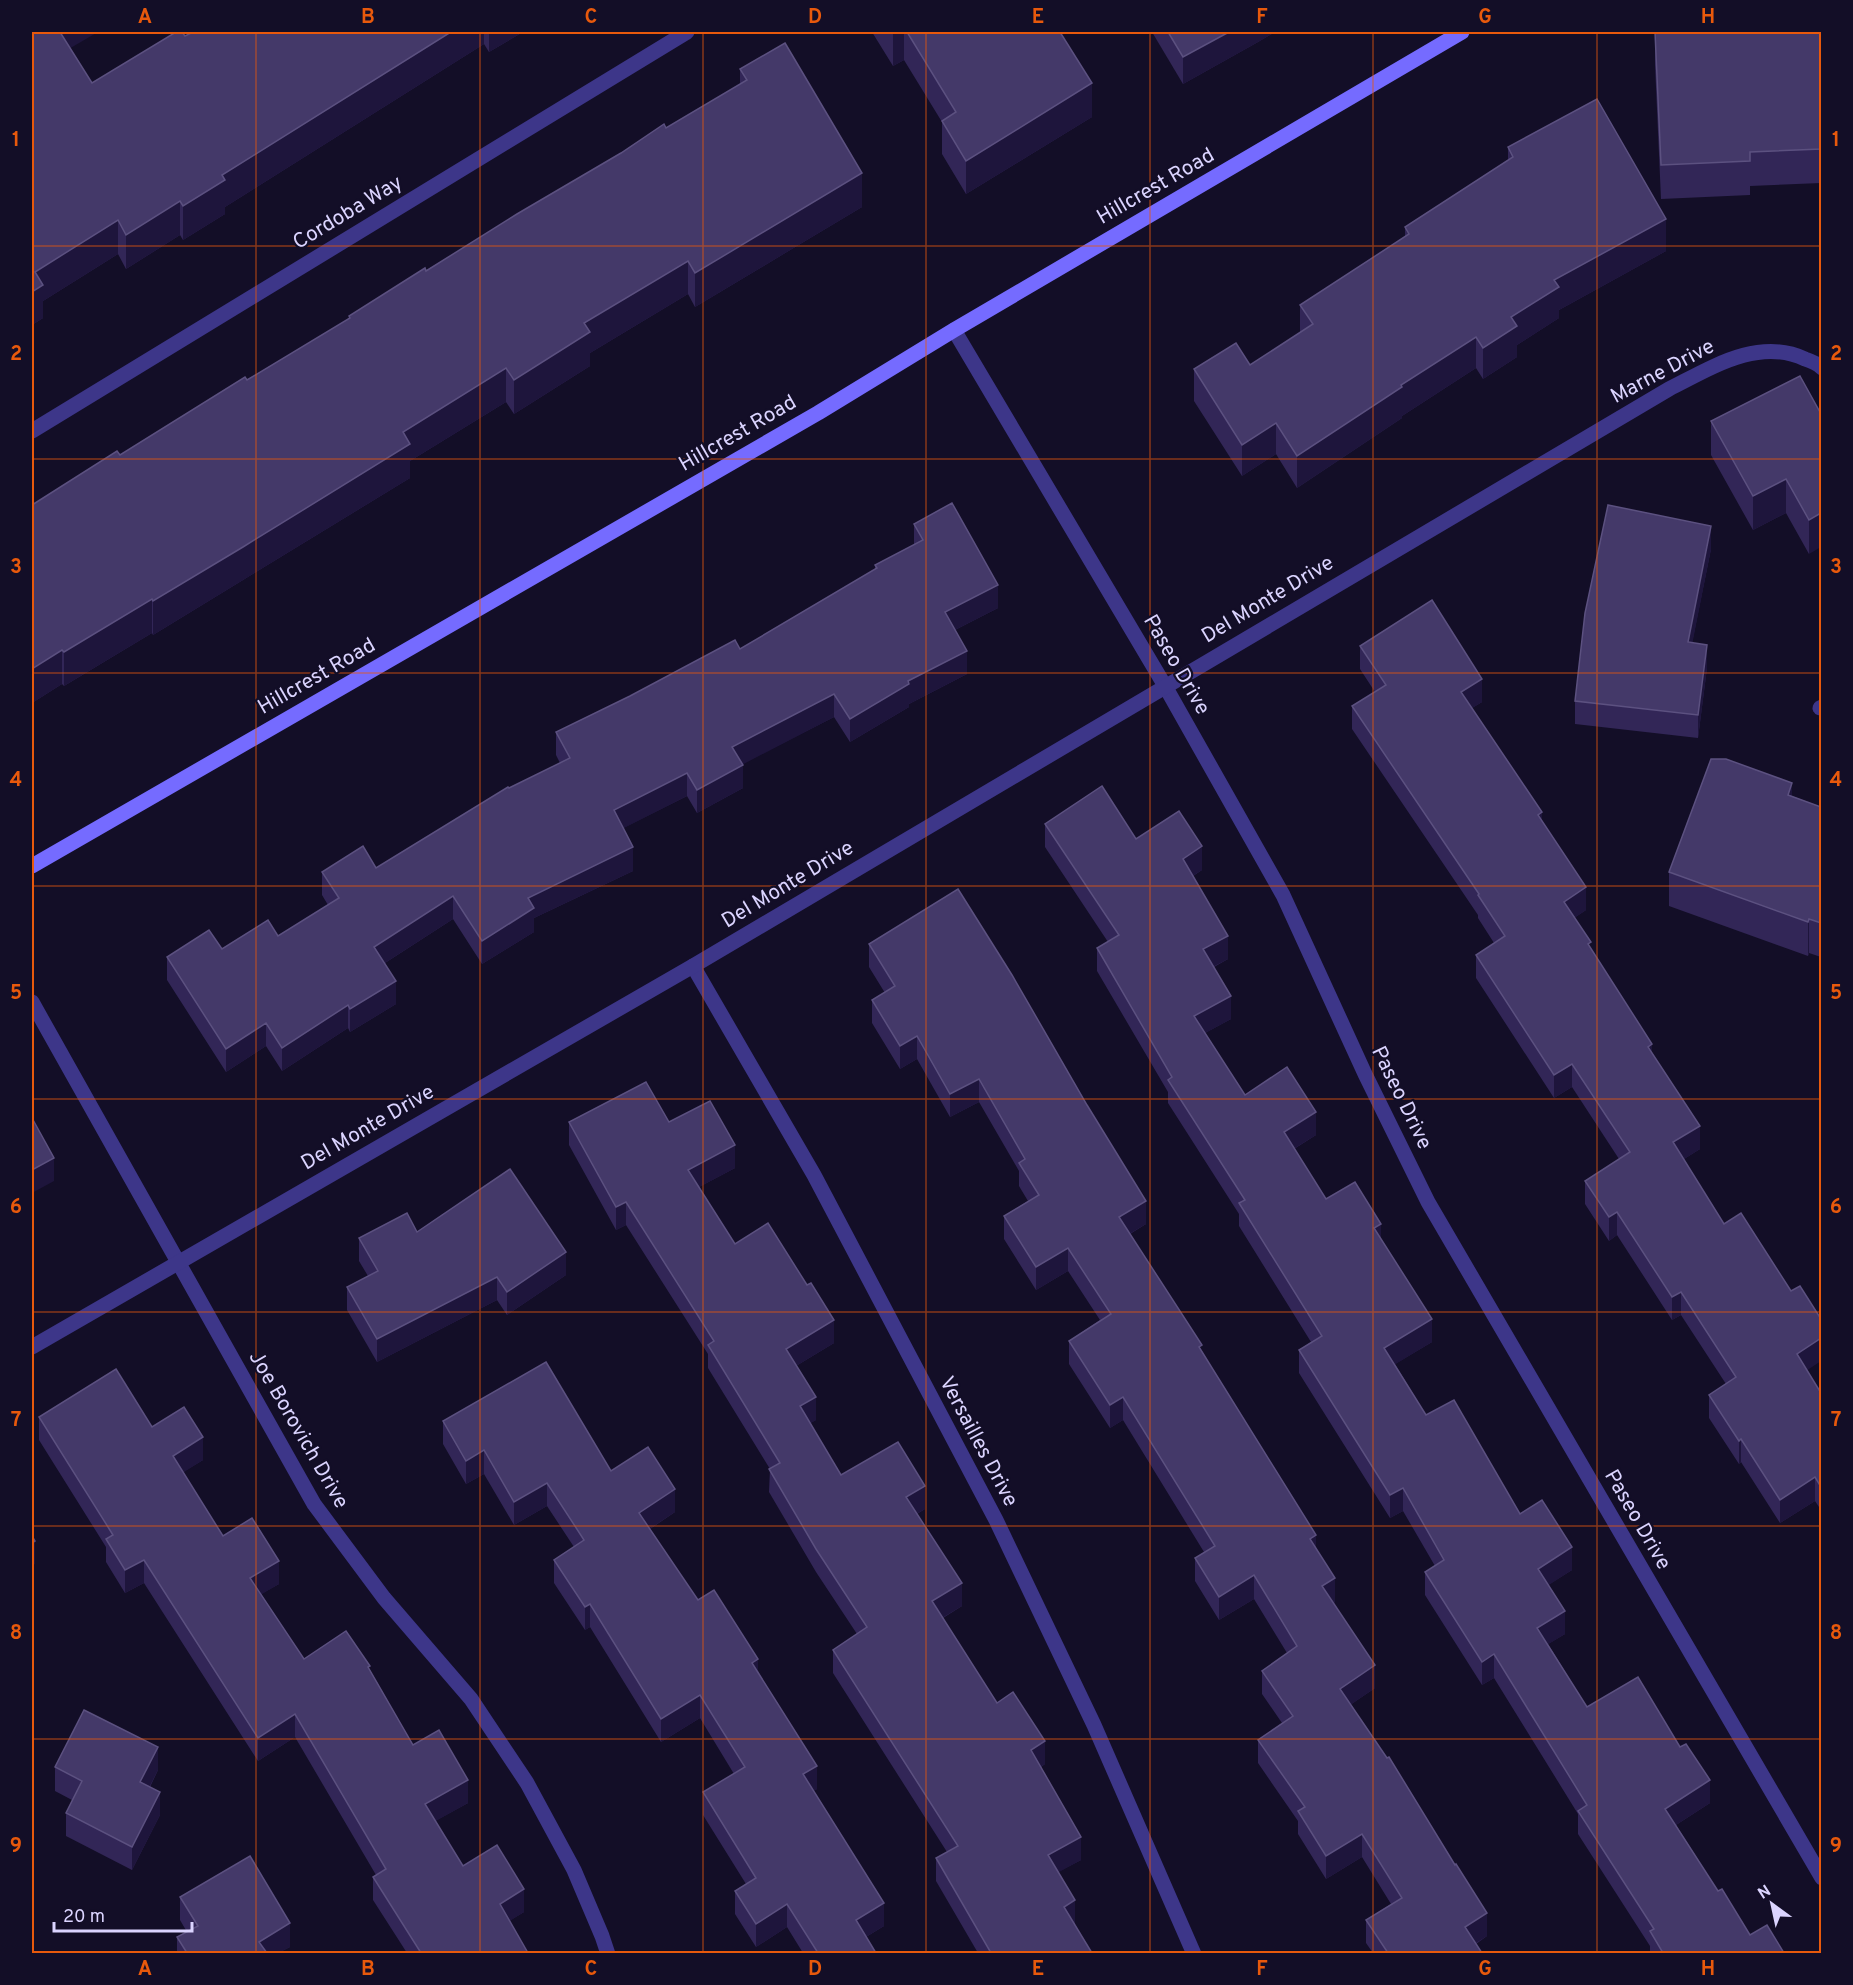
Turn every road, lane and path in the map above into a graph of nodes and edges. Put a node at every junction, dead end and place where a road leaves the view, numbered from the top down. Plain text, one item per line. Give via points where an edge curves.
1 (687, 32) edge
2 (1462, 32) edge
3 (954, 330) junction
4 (1821, 368) edge
5 (32, 431) edge
6 (1562, 451) joint
7 (1165, 686) junction
8 (32, 866) edge
9 (693, 966) junction
10 (32, 1002) edge
11 (178, 1262) junction
12 (32, 1347) edge
13 (1821, 1878) edge
14 (608, 1953) edge
15 (1194, 1953) edge

1 - 5 street, Cordoba Way
2 - 3 street, Hillcrest Road
3 - 7 street, Paseo Drive
3 - 8 street, Hillcrest Road via 818,413
4 - 6 street, Marne Drive via 1780,351 1724,361
6 - 7 street, Del Monte Drive
7 - 9 street, Del Monte Drive
7 - 13 street, Paseo Drive via 1283,895 1428,1202
9 - 11 street, Del Monte Drive
9 - 15 street, Versailles Drive via 814,1175 996,1520 1094,1725
10 - 11 street, Joe Borovich Drive
11 - 12 street, Del Monte Drive
11 - 14 street, Joe Borovich Drive via 314,1504 384,1598 471,1699 527,1783 574,1870

